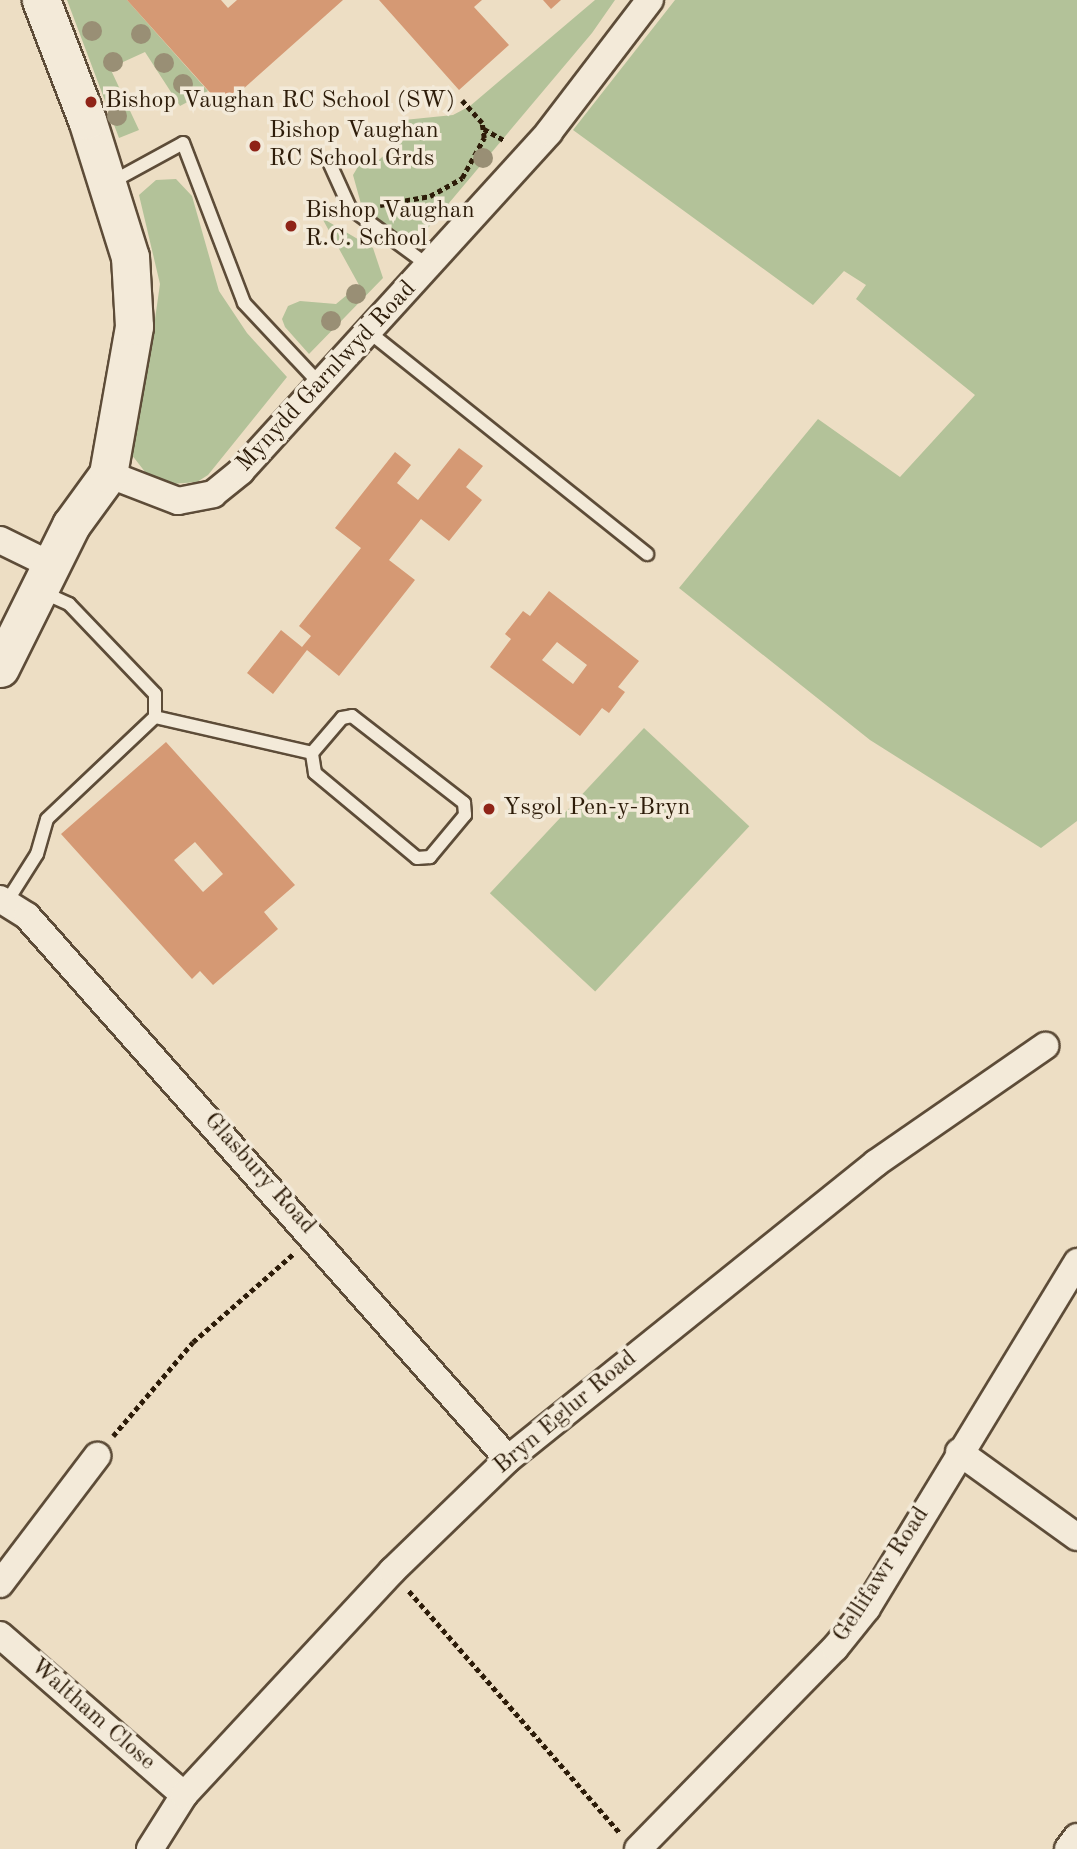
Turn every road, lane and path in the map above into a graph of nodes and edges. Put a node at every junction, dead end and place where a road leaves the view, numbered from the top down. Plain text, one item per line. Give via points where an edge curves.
1 (41, 0) edge
2 (650, 0) edge
3 (462, 102) dead end
4 (483, 129) junction
5 (504, 141) dead end
6 (330, 164) dead end
7 (107, 185) junction
8 (361, 215) junction
9 (429, 266) junction
10 (369, 332) junction
11 (320, 384) junction
12 (108, 474) junction
13 (0, 540) edge
14 (648, 554) dead end
15 (45, 578) junction
16 (0, 668) edge
17 (155, 718) junction
18 (312, 753) junction
19 (3, 901) edge
20 (1045, 1046) dead end
21 (314, 1236) junction
22 (1077, 1262) edge
23 (959, 1452) junction
24 (97, 1456) joint
25 (508, 1458) junction
26 (1077, 1537) edge
27 (392, 1571) junction
28 (0, 1584) edge
29 (0, 1635) edge
30 (184, 1795) junction
31 (1077, 1837) edge
32 (631, 1844) edge
33 (150, 1849) edge
34 (1068, 1849) edge

1 - 7 street
2 - 9 street, Mynydd Garnlwyd Road via 549,132
3 - 4 path
4 - 5 path
4 - 8 path via 477,154 462,178 446,191 383,204
6 - 8 lane via 350,208
7 - 11 lane via 183,142 244,303
7 - 12 street via 130,257 134,326
8 - 9 lane
9 - 10 street, Mynydd Garnlwyd Road
10 - 11 street, Mynydd Garnlwyd Road
10 - 14 lane
11 - 12 street, Mynydd Garnlwyd Road via 241,471 213,494 178,501
12 - 15 street via 71,525
13 - 15 street
15 - 16 street
15 - 17 lane via 155,694
17 - 18 lane
17 - 19 lane via 47,819 37,854
18 - 18 lane via 342,718 352,716 464,803 466,816 430,857 417,858 315,773
19 - 21 street, Glasbury Road via 27,916
20 - 25 street, Bryn Eglur Road via 876,1163
21 - 24 path via 192,1342
21 - 25 street, Glasbury Road
22 - 23 street, Gellifawr Road
23 - 26 street
23 - 32 street, Gellifawr Road via 867,1608 835,1648
24 - 28 street
25 - 27 street, Bryn Eglur Road
27 - 30 street, Bryn Eglur Road
27 - 32 path
29 - 30 street, Waltham Close
30 - 33 street, Bryn Eglur Road
31 - 34 street

